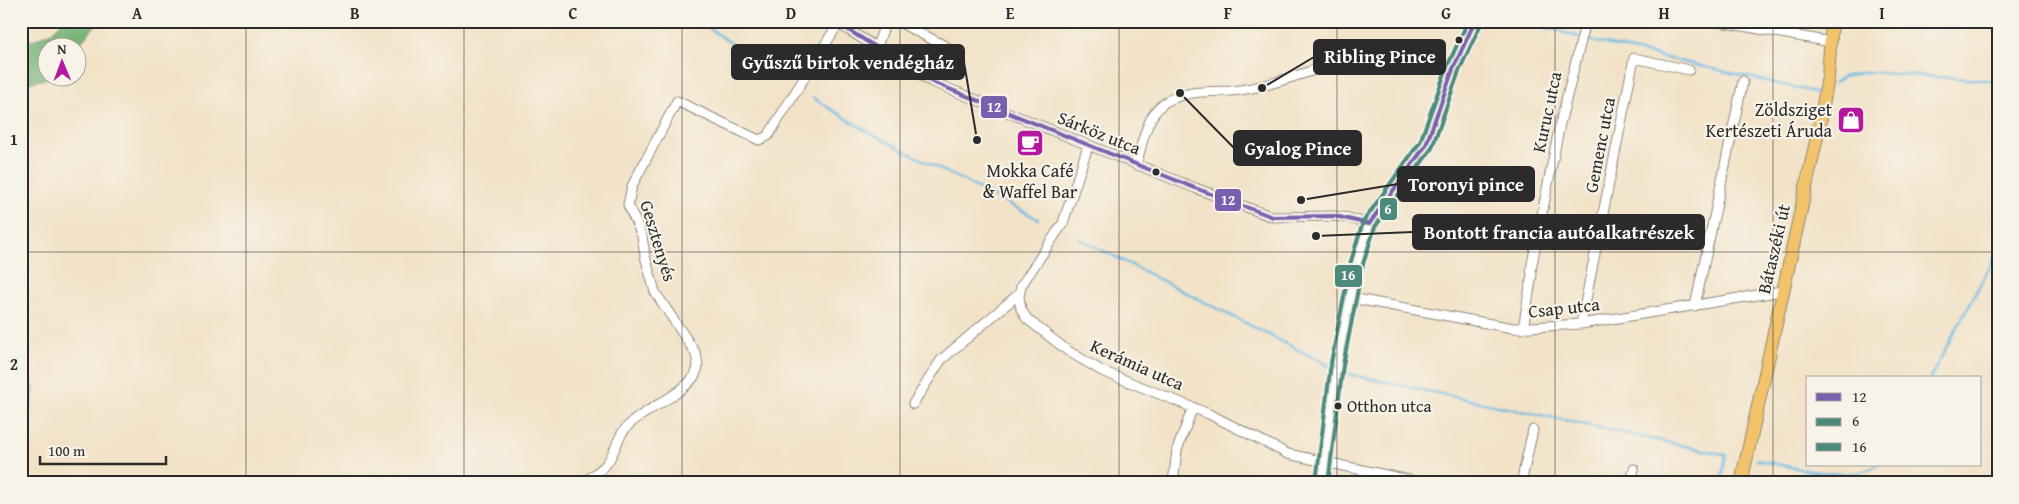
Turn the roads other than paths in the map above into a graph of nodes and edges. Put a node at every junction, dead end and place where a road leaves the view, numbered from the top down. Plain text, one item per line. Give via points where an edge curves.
1 (886, 21) edge
2 (897, 21) edge
3 (1475, 21) edge
4 (1586, 21) edge
5 (1716, 21) edge
6 (1832, 21) edge
7 (836, 23) edge
8 (1831, 42) junction
9 (876, 48) junction
10 (1453, 69) junction
11 (1689, 70) dead end
12 (1743, 81) dead end
13 (932, 82) junction
14 (1088, 146) junction
15 (1136, 165) junction
16 (1369, 224) junction
17 (1782, 291) junction
18 (1020, 293) junction
19 (1351, 298) junction
20 (1695, 306) junction
21 (1581, 324) junction
22 (1523, 329) junction
23 (913, 404) dead end
24 (1193, 407) junction
25 (1533, 430) dead end
26 (1324, 462) junction
27 (1634, 469) dead end
28 (335, 483) edge
29 (350, 483) edge
30 (584, 483) edge
31 (1173, 483) edge
32 (1322, 483) edge
33 (1423, 483) edge
34 (1520, 483) edge
35 (1631, 483) edge
36 (1741, 483) edge

1 - 9 street
2 - 13 street via 950,51 950,56
3 - 10 street
4 - 22 street, Kuruc utca via 1578,45 1535,249
5 - 8 street
6 - 8 main road, Bátaszéki út
7 - 9 street, Sárköz utca
7 - 30 street, Gesztenyés via 768,136 759,140 676,101 632,186 628,205 642,236 656,292 695,352 698,369 685,385 626,428 606,465
8 - 17 main road, Bátaszéki út via 1820,123
9 - 13 street, Sárköz utca
10 - 15 street via 1400,52 1344,60 1260,85 1176,96 1162,104 1150,121
10 - 16 street via 1426,145
11 - 21 street, Gemenc utca via 1634,58
12 - 20 street
13 - 14 street, Sárköz utca
14 - 15 street, Sárköz utca
14 - 18 street via 1063,223
15 - 16 street, Sárköz utca via 1274,217 1335,216
16 - 19 street via 1357,262
17 - 20 street, Csap utca
17 - 36 main road, Bátaszéki út
18 - 23 street via 941,360
18 - 24 street, Kerámia utca via 1021,309 1027,319 1068,351 1102,371
19 - 22 street, Csap utca
19 - 26 street
20 - 21 street, Csap utca
21 - 22 street, Csap utca
24 - 26 street, Kerámia utca via 1288,454
24 - 31 street via 1177,450
25 - 34 street
26 - 32 street
26 - 33 street, Kerámia utca
27 - 35 street
28 - 29 street

